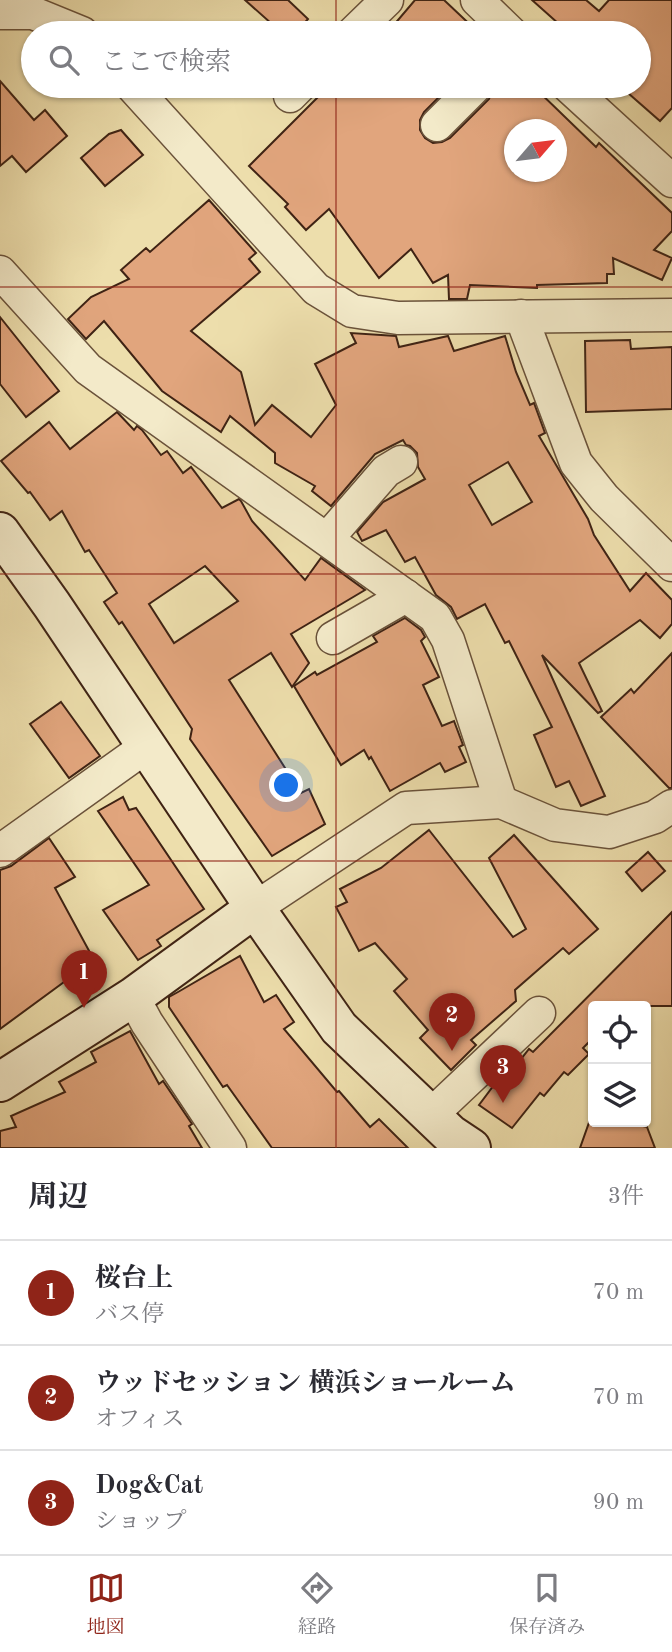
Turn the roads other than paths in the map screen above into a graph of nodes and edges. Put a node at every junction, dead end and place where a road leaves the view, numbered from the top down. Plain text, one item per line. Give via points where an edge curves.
1 (387, 0) edge
2 (477, 0) edge
3 (0, 13) edge
4 (53, 21) edge
5 (365, 21) edge
6 (499, 21) edge
7 (143, 98) edge
8 (464, 98) edge
9 (581, 98) edge
10 (437, 125) dead end
11 (672, 181) edge
12 (0, 272) edge
13 (672, 314) edge
14 (521, 316) junction
15 (401, 462) dead end
16 (0, 532) edge
17 (327, 539) junction
18 (672, 565) edge
19 (406, 596) junction
20 (333, 638) dead end
21 (147, 746) junction
22 (501, 802) junction
23 (672, 806) edge
24 (0, 851) edge
25 (255, 908) junction
26 (133, 997) junction
27 (539, 1013) dead end
28 (2, 1078) edge
29 (448, 1137) edge
30 (230, 1148) edge

1 - 5 street
2 - 6 street
3 - 4 street via 33,13
7 - 14 street via 316,289 352,311 398,318
8 - 10 street
9 - 11 street
12 - 17 street via 88,369
13 - 14 street
14 - 18 street via 576,463 604,498
15 - 17 street via 386,471
16 - 21 street
17 - 19 street
19 - 20 street
19 - 22 street via 435,617 448,640
21 - 24 street
21 - 25 street
22 - 23 street via 555,825 609,832 655,817
22 - 25 street via 406,808
25 - 26 street
25 - 29 street via 339,1028
26 - 28 street
26 - 30 street
27 - 29 street

